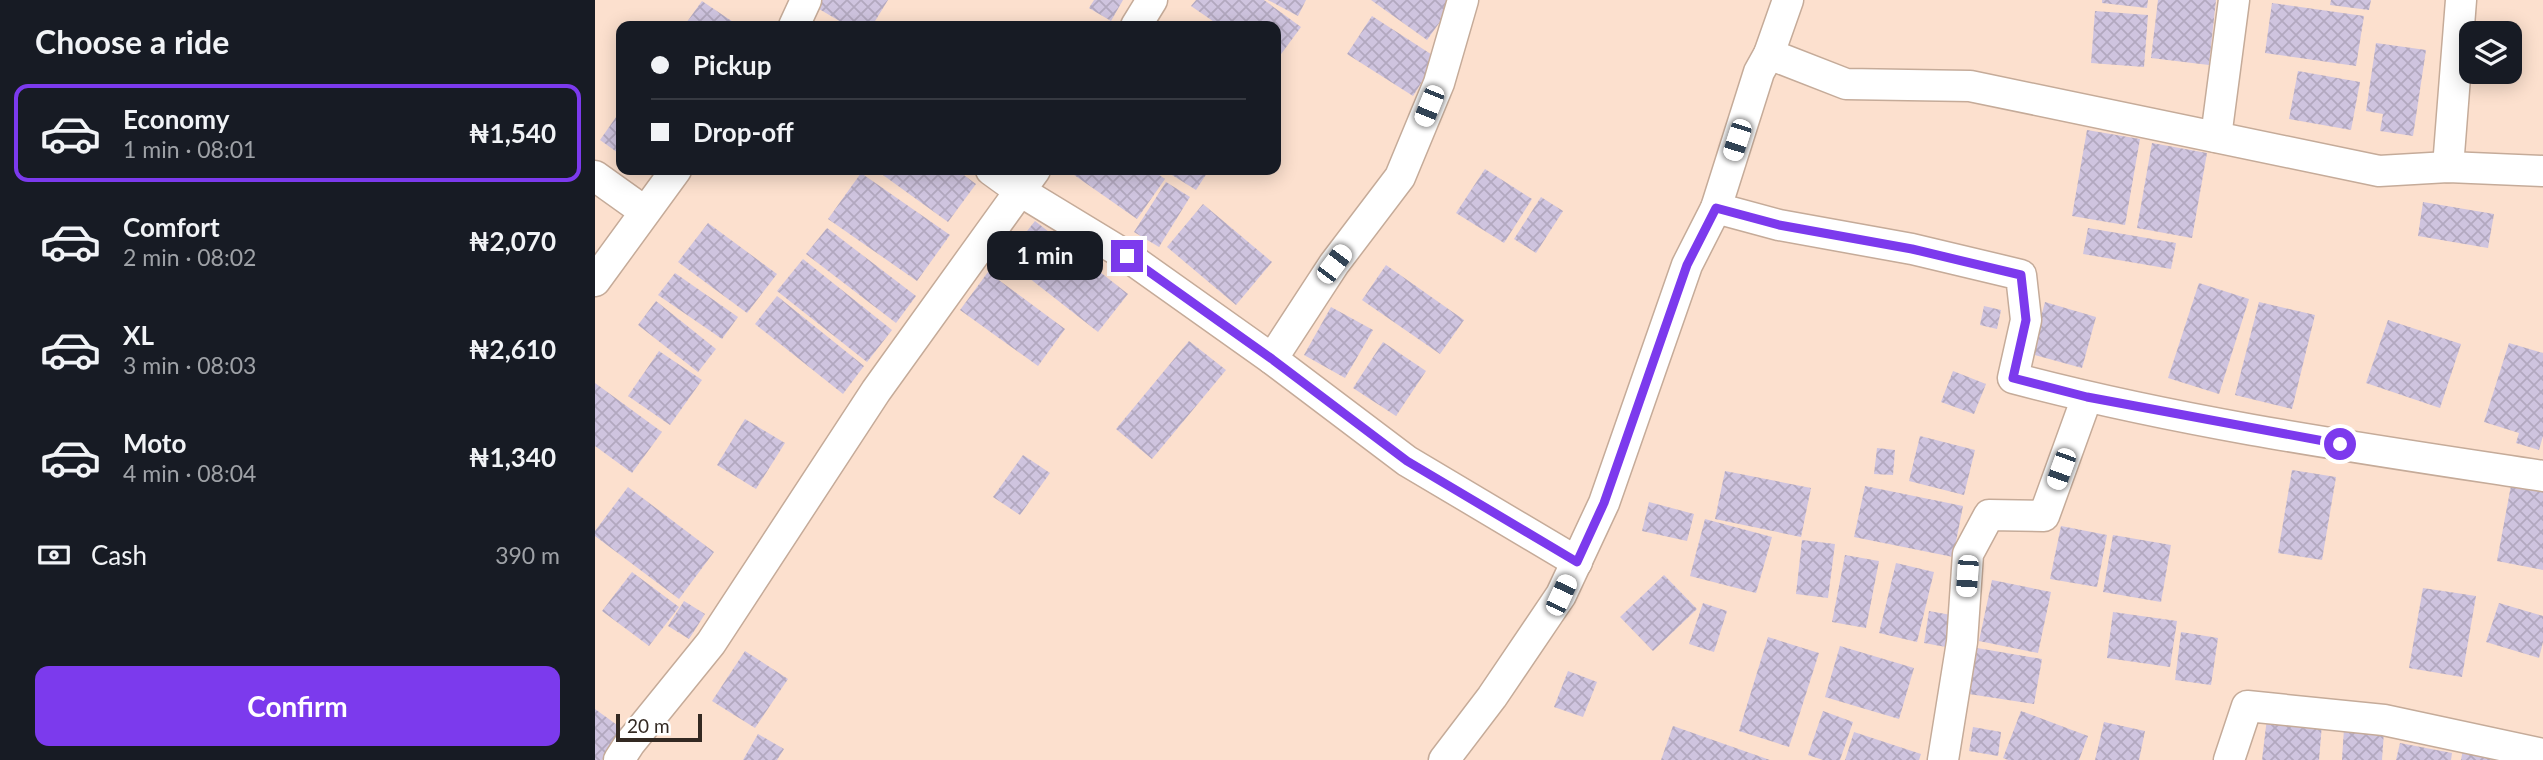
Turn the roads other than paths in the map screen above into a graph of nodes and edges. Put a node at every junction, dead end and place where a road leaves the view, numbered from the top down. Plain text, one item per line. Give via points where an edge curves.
1 (806, 0) edge
2 (1151, 0) edge
3 (1463, 0) edge
4 (1788, 0) edge
5 (2234, 0) edge
6 (2461, 0) edge
7 (797, 21) edge
8 (1139, 21) edge
9 (1769, 54) junction
10 (2216, 137) junction
11 (2448, 167) junction
12 (2543, 171) edge
13 (672, 175) edge
14 (1010, 175) edge
15 (595, 176) edge
16 (1028, 180) edge
17 (1716, 208) junction
18 (644, 211) junction
19 (595, 281) edge
20 (1272, 359) junction
21 (2087, 397) junction
22 (2543, 476) edge
23 (1577, 562) junction
24 (2543, 754) edge
25 (619, 760) edge
26 (1444, 760) edge
27 (1943, 760) edge
28 (2229, 760) edge

1 - 7 street
2 - 8 street
3 - 20 street via 1439,83 1400,177 1334,264
4 - 9 street
5 - 10 street
6 - 11 street
9 - 10 street via 1846,84 1970,86
9 - 17 street via 1759,72
10 - 11 street via 2379,171
11 - 12 street
13 - 18 street
14 - 16 street
15 - 18 street
16 - 20 street
16 - 25 street via 876,391 711,643
17 - 21 street via 2021,275 2026,320 2013,378
17 - 23 street via 1687,265 1604,503
18 - 19 street
20 - 23 street via 1407,461
21 - 22 street via 2315,441
21 - 27 street via 2044,516 1989,515 1968,554 1962,642
23 - 26 street via 1561,595
24 - 28 street via 2384,720 2247,706

